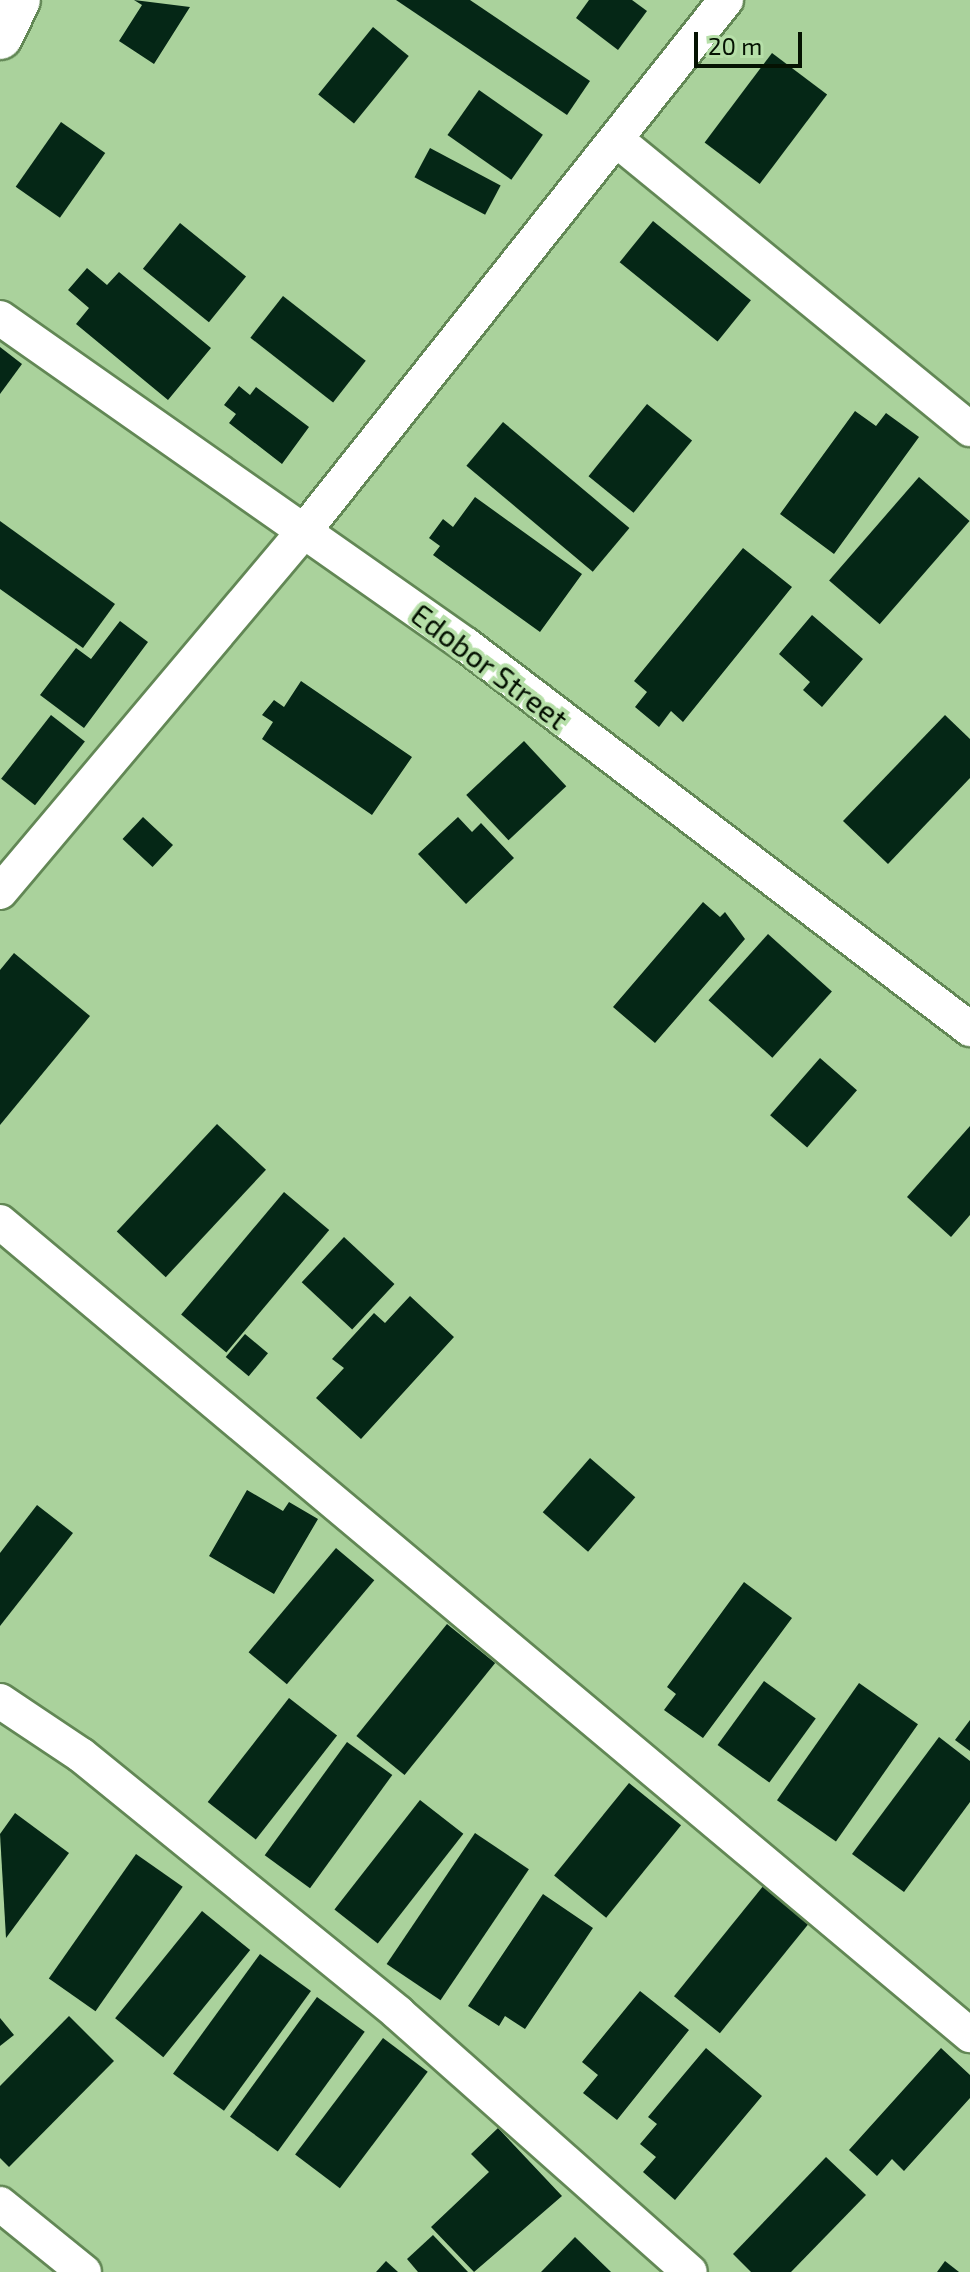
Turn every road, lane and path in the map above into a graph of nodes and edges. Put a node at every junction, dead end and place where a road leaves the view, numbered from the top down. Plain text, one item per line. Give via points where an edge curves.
1 (18, 0) edge
2 (726, 0) edge
3 (0, 37) edge
4 (618, 141) junction
5 (0, 318) edge
6 (970, 429) edge
7 (305, 530) junction
8 (0, 892) edge
9 (970, 1029) edge
10 (0, 1222) edge
11 (0, 1701) edge
12 (970, 2035) edge
13 (0, 2204) edge
14 (84, 2272) edge
15 (690, 2272) edge

1 - 3 highway
2 - 4 street
4 - 6 street
4 - 7 street
5 - 7 street, Edobor Street
7 - 8 street
7 - 9 street, Edobor Street
10 - 12 street
11 - 15 street via 81,1755 398,2013
13 - 14 street

